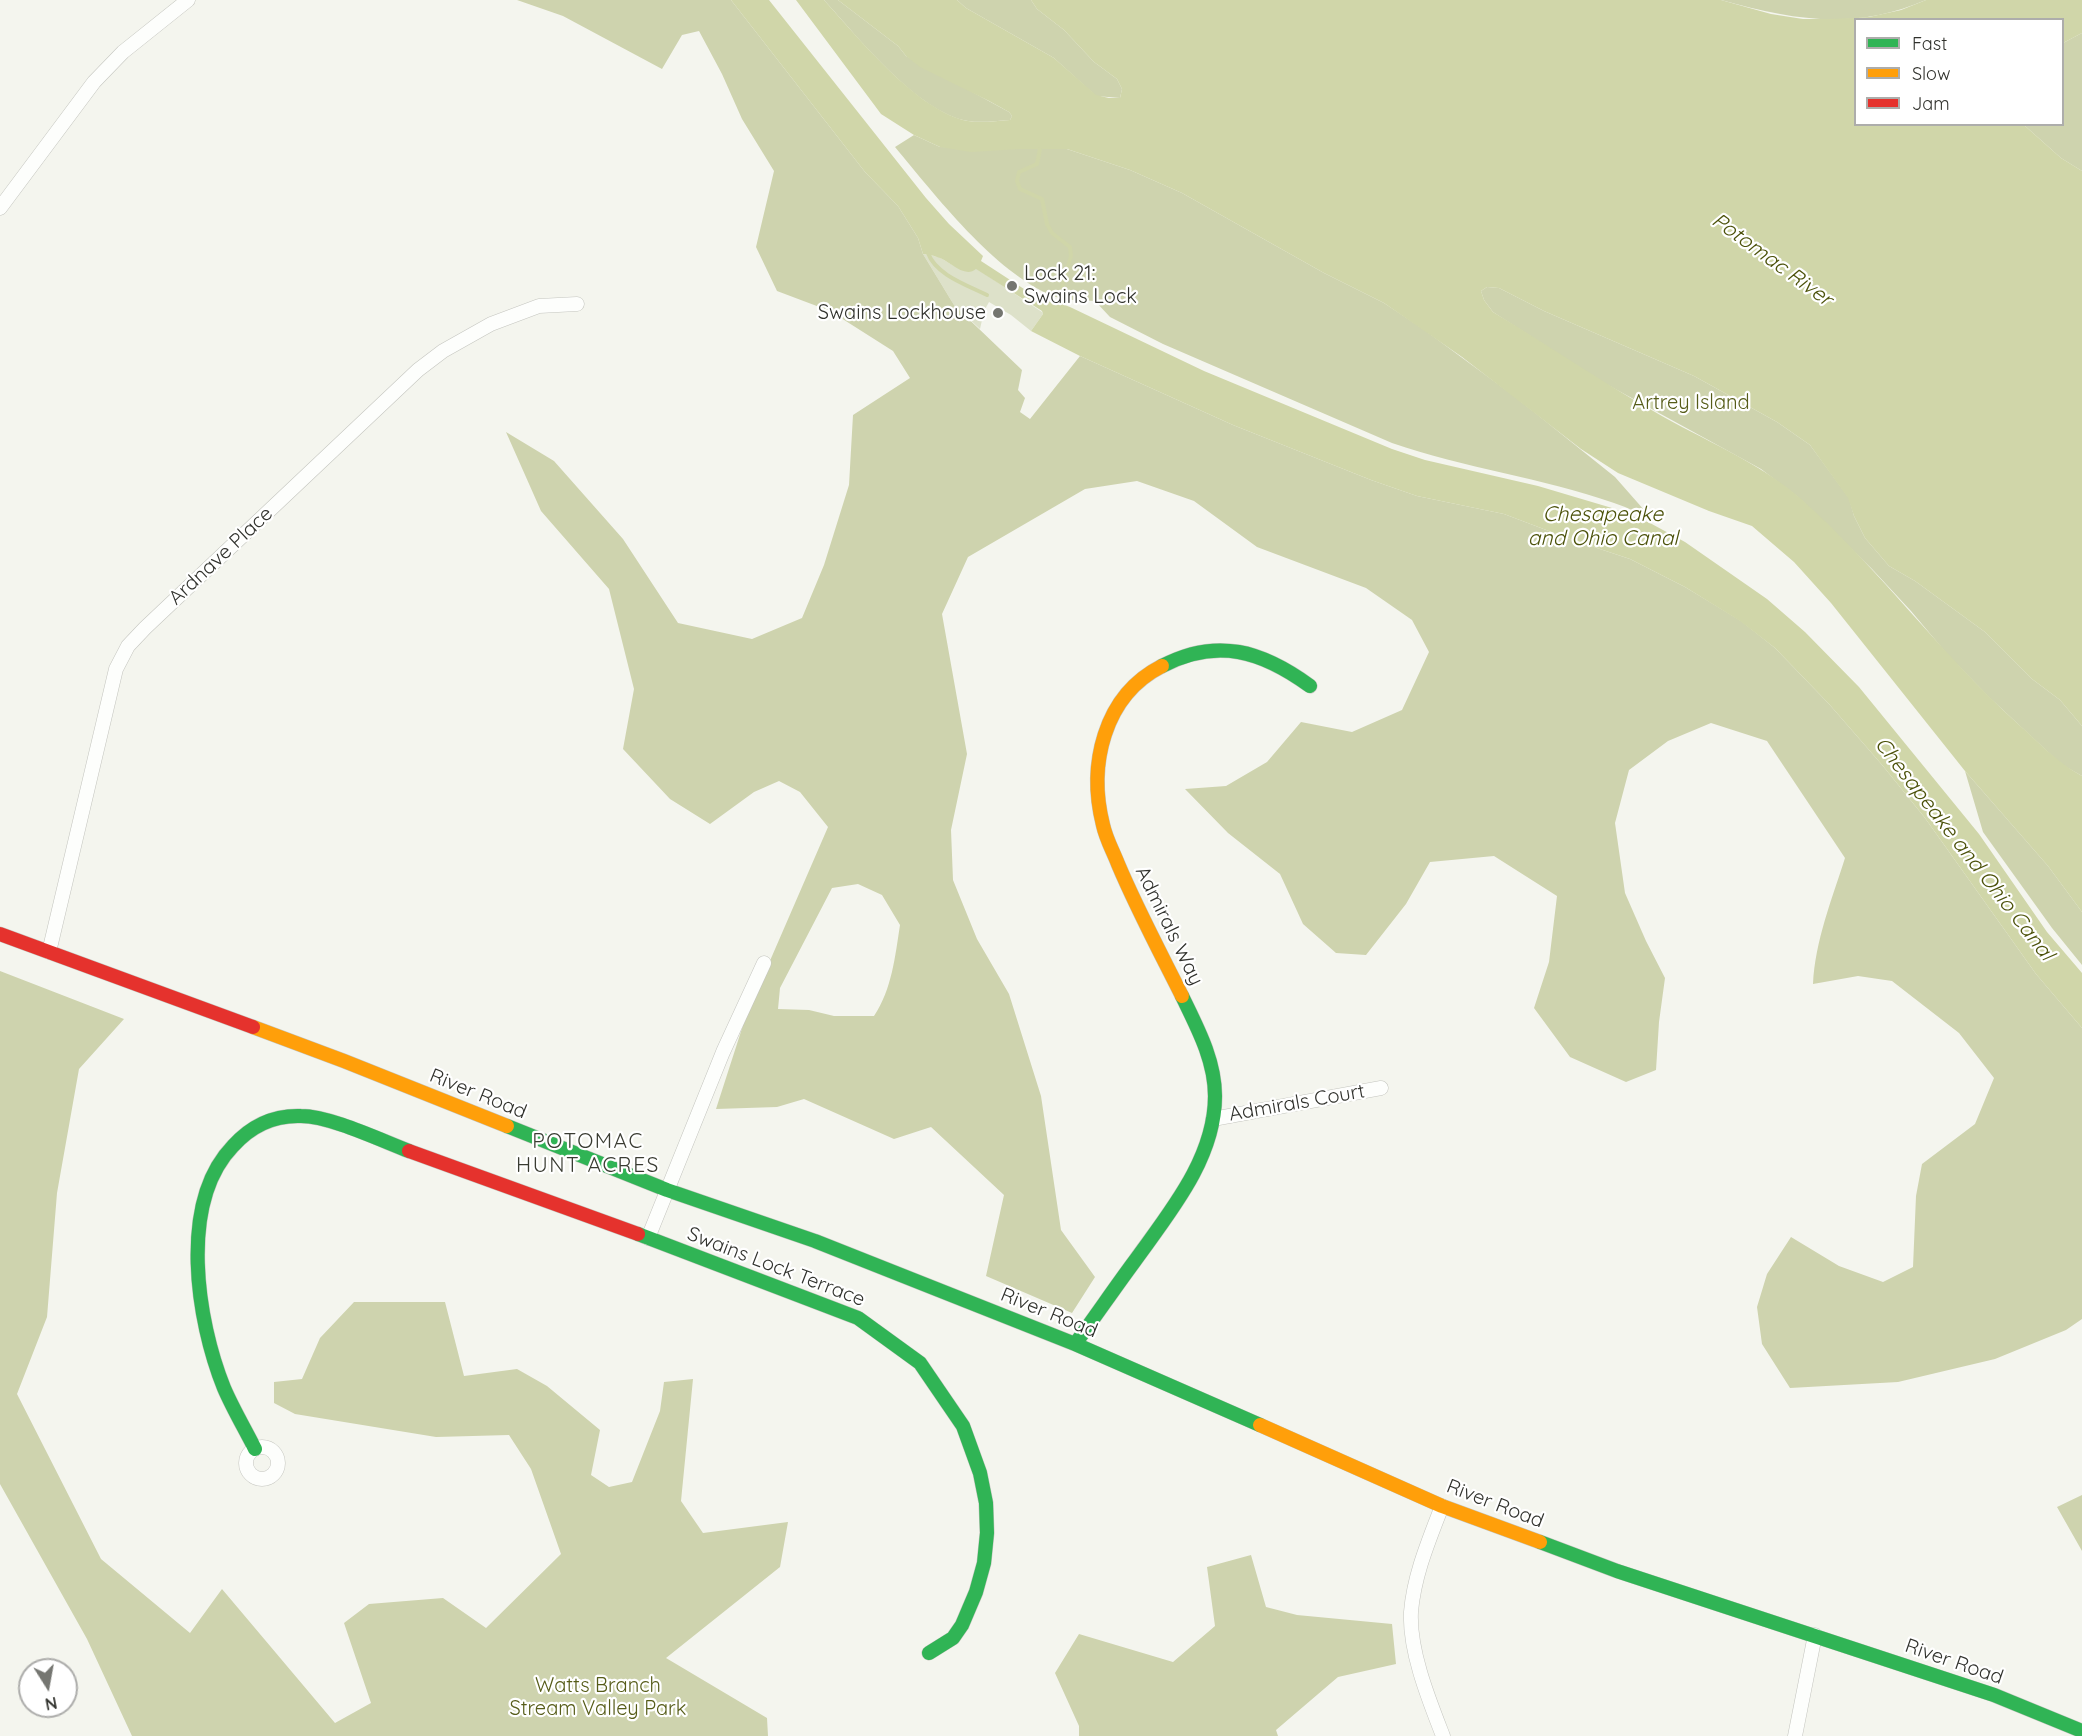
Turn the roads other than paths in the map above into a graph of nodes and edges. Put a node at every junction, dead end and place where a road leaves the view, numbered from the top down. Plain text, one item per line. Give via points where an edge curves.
1 (188, 0) edge
2 (0, 208) edge
3 (577, 304) dead end
4 (1310, 686) dead end
5 (0, 934) edge
6 (49, 952) junction
7 (764, 963) dead end
8 (1381, 1088) dead end
9 (1213, 1119) junction
10 (667, 1190) junction
11 (648, 1238) junction
12 (1075, 1344) junction
13 (255, 1449) dead end
14 (1442, 1506) junction
15 (1815, 1635) junction
16 (929, 1653) dead end
17 (2082, 1731) edge
18 (1443, 1736) edge
19 (1795, 1736) edge

1 - 2 street via 123,52 94,82
3 - 6 street, Ardnave Place via 539,306 491,324 443,351 417,371 128,646 116,669
4 - 9 street, Admirals Way via 1266,659 1215,650 1192,654 1160,666 1141,679 1119,703 1104,732 1097,788 1103,827 1125,882 1202,1036 1213,1072
5 - 6 street, River Road
6 - 10 street, River Road via 344,1061
7 - 10 street
8 - 9 street, Admirals Court
9 - 12 street, Admirals Way via 1188,1185
10 - 11 street
10 - 12 street, River Road via 815,1241
11 - 13 street, Swains Lock Terrace via 320,1118 292,1116 252,1127 231,1143 208,1179 199,1239 200,1283 210,1342 222,1381
11 - 16 street, Swains Lock Terrace via 858,1318 920,1363 963,1426 986,1503 984,1563 962,1625 953,1638
12 - 14 street, River Road
14 - 15 street, River Road via 1617,1571
14 - 18 street via 1424,1551 1411,1614 1424,1688
15 - 17 street, River Road via 1994,1695
15 - 19 street

